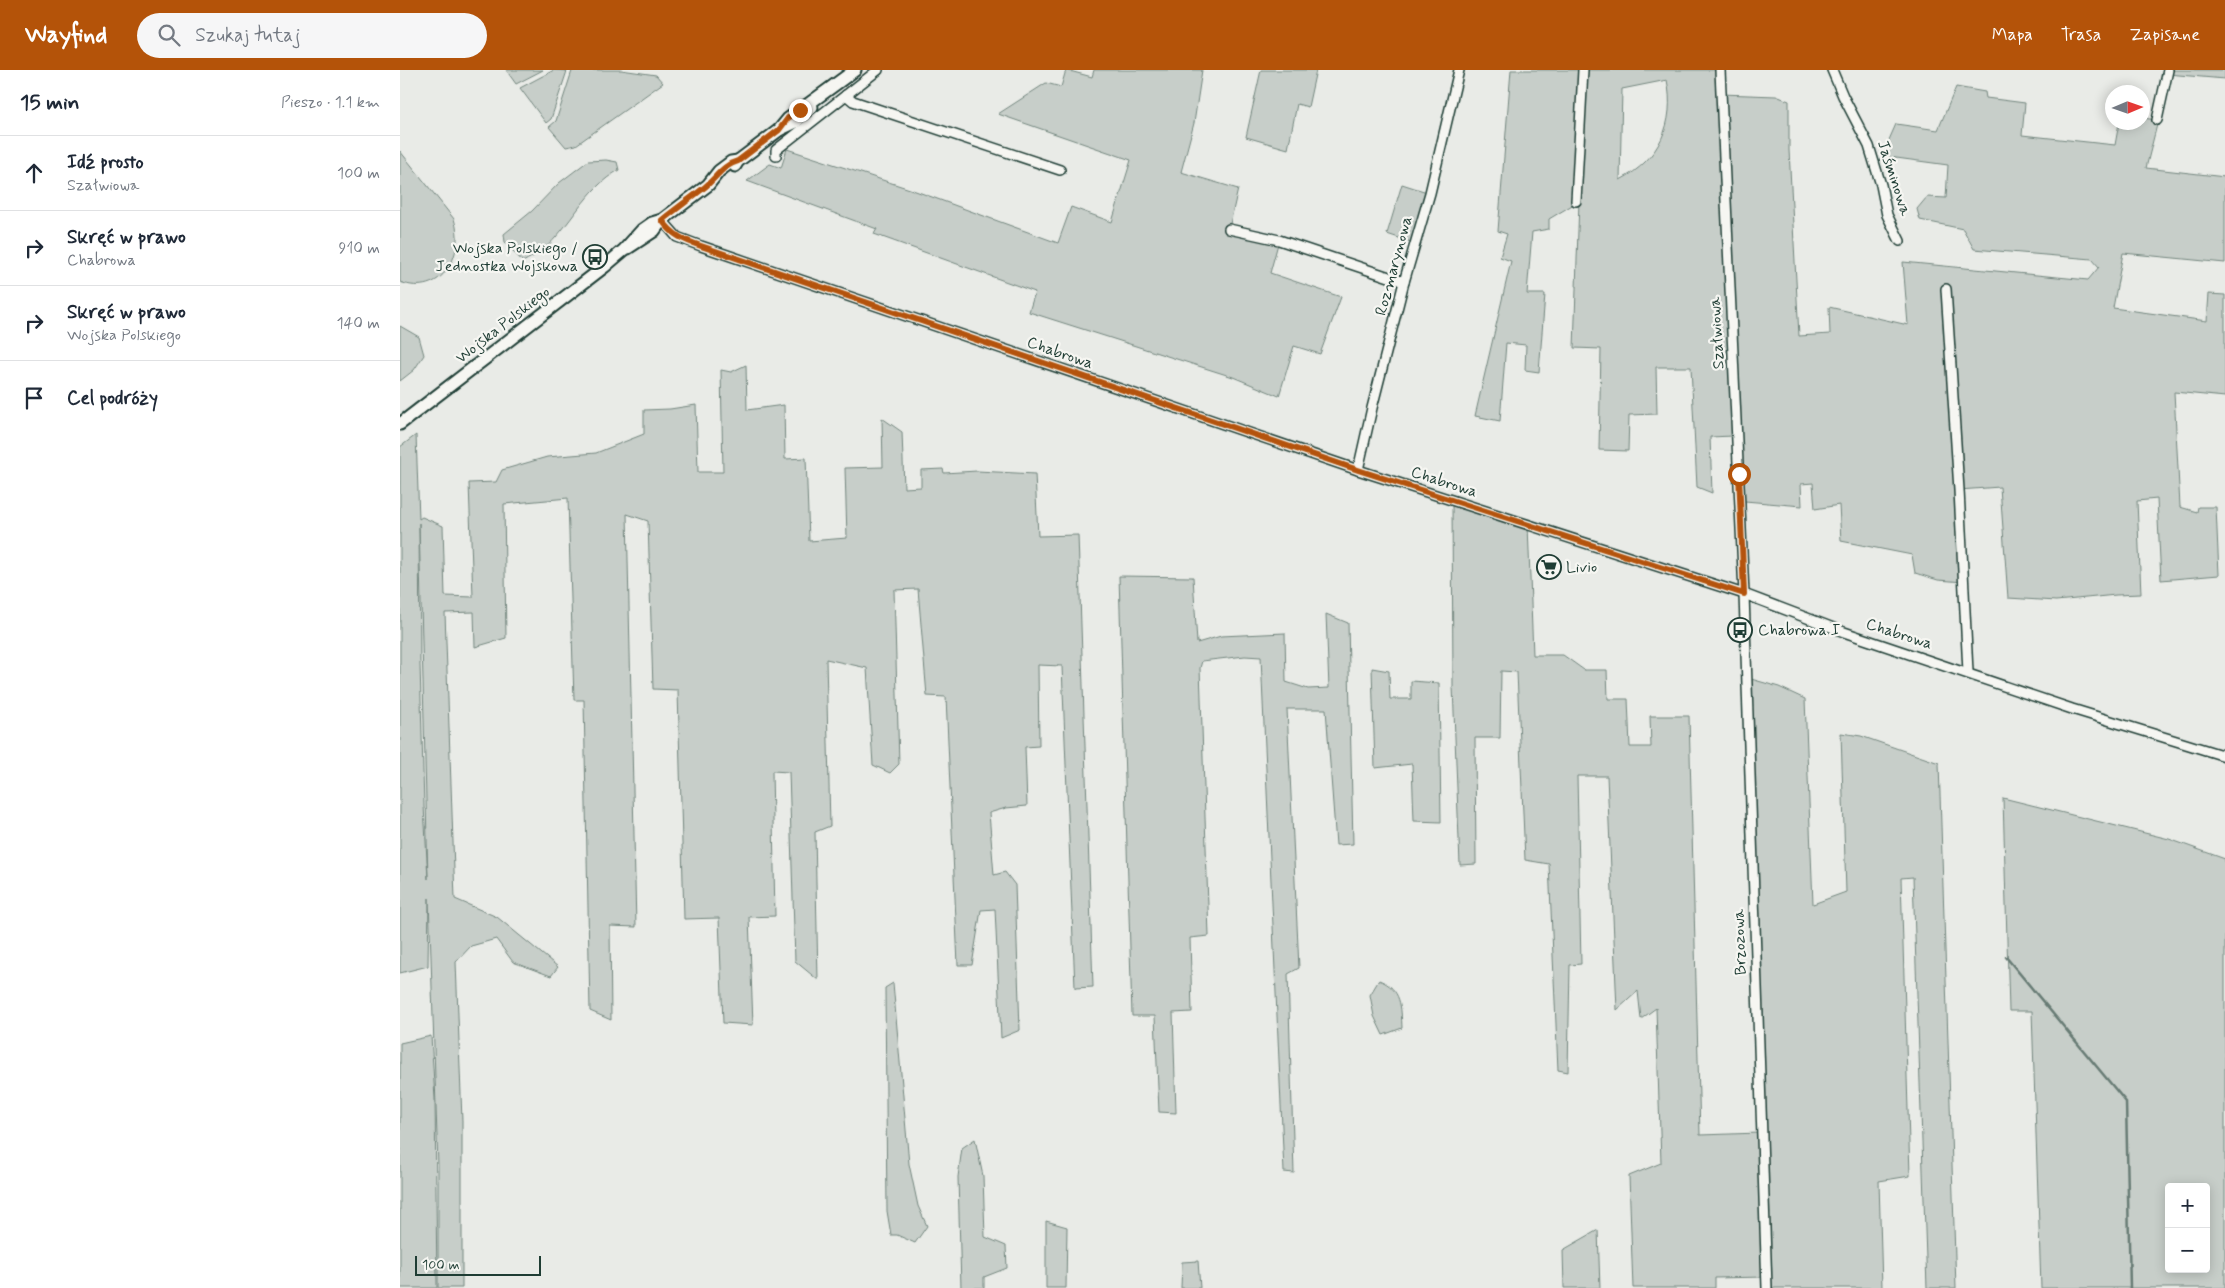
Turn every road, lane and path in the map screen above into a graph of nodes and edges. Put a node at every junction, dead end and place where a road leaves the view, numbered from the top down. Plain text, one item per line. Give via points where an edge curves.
1 (855, 70) edge
2 (878, 70) edge
3 (1459, 70) edge
4 (1583, 70) edge
5 (1720, 70) edge
6 (1832, 70) edge
7 (2168, 70) edge
8 (846, 95) junction
9 (2157, 120) dead end
10 (776, 156) dead end
11 (1060, 170) dead end
12 (1576, 201) dead end
13 (662, 220) junction
14 (1229, 229) dead end
15 (1900, 242) dead end
16 (1404, 282) junction
17 (1946, 289) dead end
18 (400, 424) edge
19 (1358, 470) junction
20 (1744, 594) junction
21 (1968, 672) junction
22 (2225, 756) edge
23 (1767, 1288) edge

1 - 13 main road, Wojska Polskiego via 788,118 779,130 738,161 731,162 708,185
2 - 8 street
3 - 16 street, Rozmarynowa via 1430,193
4 - 12 street
5 - 20 street, Szałwiowa
6 - 15 street, Jaśminowa via 1869,146 1887,215
7 - 9 street
8 - 10 street via 776,150
8 - 11 street
13 - 18 main road, Wojska Polskiego via 642,230 624,250
13 - 19 street, Chabrowa via 677,237 701,246
14 - 16 street via 1279,240
16 - 19 street, Rozmarynowa
17 - 21 street
19 - 20 street, Chabrowa
20 - 21 street, Chabrowa via 1844,632
20 - 23 street, Brzozowa
21 - 22 street, Chabrowa via 2072,709

